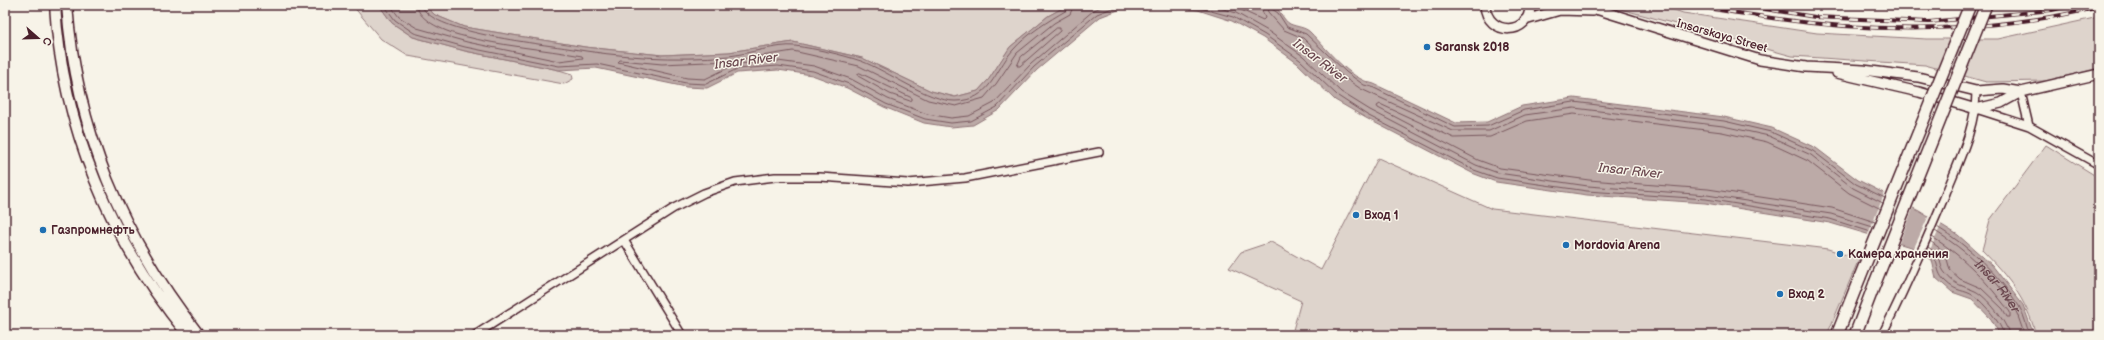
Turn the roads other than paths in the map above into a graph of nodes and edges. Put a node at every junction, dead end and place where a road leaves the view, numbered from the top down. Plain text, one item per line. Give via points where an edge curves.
1 (55, 5) edge
2 (67, 5) edge
3 (1485, 5) edge
4 (1530, 5) edge
5 (1583, 5) edge
6 (1970, 5) edge
7 (1986, 5) edge
8 (1600, 11) junction
9 (1525, 20) junction
10 (1816, 68) junction
11 (2099, 74) edge
12 (1976, 91) junction
13 (2021, 92) junction
14 (1976, 109) junction
15 (2029, 126) junction
16 (1100, 152) dead end
17 (2099, 165) edge
18 (624, 240) junction
19 (188, 335) edge
20 (199, 335) edge
21 (475, 335) edge
22 (682, 335) edge
23 (1836, 335) edge
24 (1855, 335) edge
25 (1882, 335) edge

1 - 19 main road via 60,60 68,100 79,138 102,196 136,264
2 - 20 main road via 69,32 82,103 106,181 140,250 161,284
3 - 9 street, Insarskaya Street via 1489,19 1499,27 1512,28
4 - 9 street
5 - 8 street, Insarskaya Street
6 - 23 main road, bridge
7 - 24 main road, bridge
8 - 9 street, Insarskaya Street via 1560,10
8 - 10 street, Insarskaya Street via 1739,54
10 - 12 street, Insarskaya Street via 1864,70 1918,77
10 - 14 street, Insarskaya Street via 1919,92
11 - 13 street, Insarskaya Street
12 - 13 street, Insarskaya Street via 2002,89
12 - 14 street
13 - 14 street, Insarskaya Street via 2001,103
13 - 15 street
14 - 15 street
14 - 25 street via 1971,129 1938,213
15 - 17 street
16 - 18 street via 965,178 908,184 820,177 775,177 734,182 674,208
18 - 21 street
18 - 22 street

